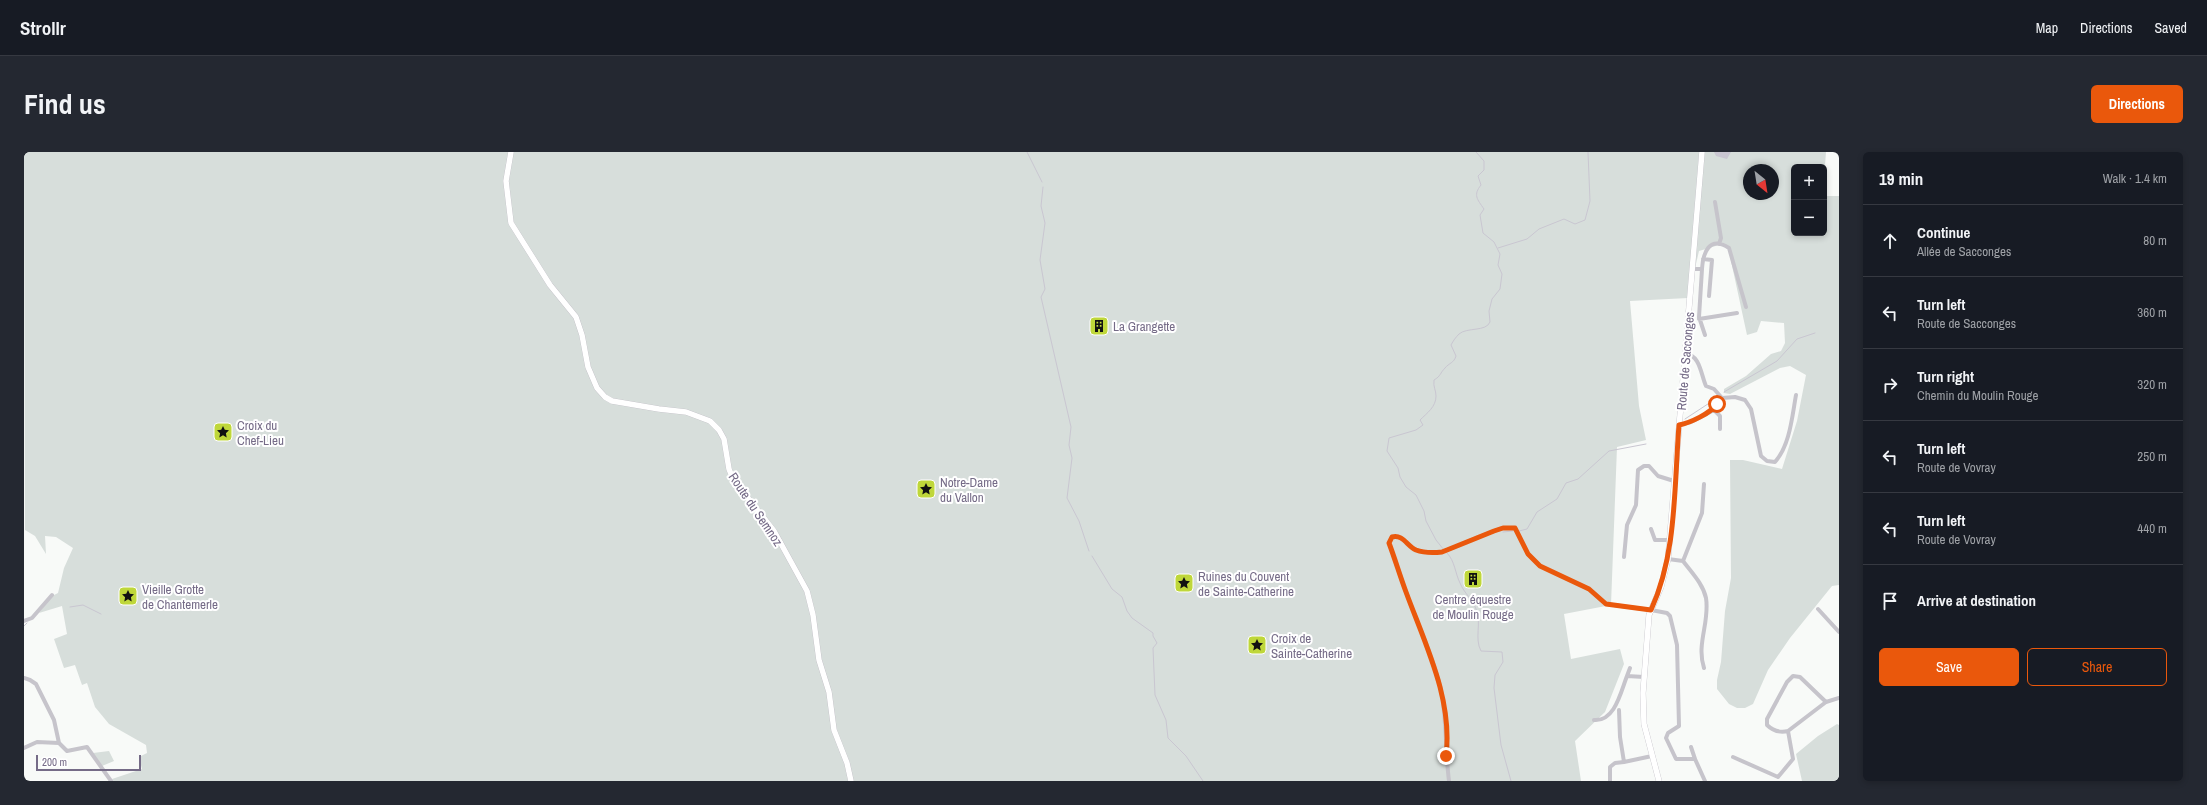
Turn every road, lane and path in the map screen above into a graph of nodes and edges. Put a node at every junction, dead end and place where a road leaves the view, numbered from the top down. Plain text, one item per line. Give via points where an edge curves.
1 (511, 152) edge
2 (1702, 152) edge
3 (1715, 202) dead end
4 (1719, 244) junction
5 (1703, 259) junction
6 (1702, 269) junction
7 (1694, 270) dead end
8 (1709, 296) dead end
9 (1746, 307) dead end
10 (1737, 313) dead end
11 (1699, 319) junction
12 (1705, 335) dead end
13 (1685, 354) junction
14 (1796, 395) dead end
15 (1722, 398) junction
16 (1714, 410) junction
17 (1679, 425) junction
18 (1720, 429) dead end
19 (1674, 480) junction
20 (1704, 484) dead end
21 (1651, 529) dead end
22 (1670, 540) junction
23 (1624, 557) dead end
24 (1668, 559) junction
25 (1684, 561) junction
26 (52, 595) dead end
27 (1651, 610) junction
28 (1818, 610) dead end
29 (24, 621) edge
30 (1839, 632) edge
31 (1630, 668) dead end
32 (1704, 668) dead end
33 (1627, 676) junction
34 (1644, 677) junction
35 (24, 678) edge
36 (1839, 698) edge
37 (1826, 702) junction
38 (1620, 710) dead end
39 (1594, 720) dead end
40 (1788, 731) junction
41 (59, 743) junction
42 (1690, 747) dead end
43 (24, 748) edge
44 (1652, 756) junction
45 (1733, 757) dead end
46 (1695, 759) junction
47 (1624, 762) junction
48 (1779, 779) edge
49 (111, 781) edge
50 (851, 781) edge
51 (1449, 781) edge
52 (1610, 781) edge
53 (1658, 781) edge
54 (1705, 781) edge

1 - 50 main road, Route du Semnoz via 506,181 511,223 550,285 576,316 588,367 597,388 605,397 617,402 696,415 710,421 721,432 731,476 774,531 807,592 819,660 829,692 834,730
2 - 13 main road, Route de Sacconges
3 - 4 street via 1721,238
4 - 5 street via 1707,248
4 - 9 street via 1723,244 1732,253 1738,285
5 - 6 street
5 - 8 street via 1712,260
6 - 7 street
6 - 11 street
10 - 11 street
11 - 12 street
13 - 15 street via 1696,358 1706,386 1714,389
13 - 17 main road, Route de Sacconges
14 - 15 street via 1791,425 1781,455 1775,462 1767,462 1761,456 1751,409 1746,400 1735,397
15 - 16 street
16 - 17 street
16 - 18 street via 1720,416
17 - 19 main road, Route de Sacconges
19 - 22 main road, Route de Sacconges
19 - 23 street via 1658,476 1649,466 1638,470 1636,505 1626,526
20 - 25 street via 1702,513
21 - 22 street via 1655,540
22 - 24 main road, Route de Sacconges
24 - 25 street
24 - 27 main road, Route de Sacconges via 1661,587
25 - 32 street via 1706,597 1707,613 1700,647
26 - 29 street via 32,618
27 - 34 main road, Route de Sacconges
27 - 46 street via 1670,616 1677,645 1679,726 1668,733 1666,738 1676,759
27 - 51 street via 1606,604 1589,589 1540,566 1528,554 1515,528 1503,528 1444,551 1424,552 1414,549 1396,536 1390,540 1406,592 1433,661 1440,688 1448,742 1446,756
28 - 30 street
31 - 33 street
33 - 34 street
33 - 39 street via 1611,712 1601,720
34 - 44 main road, Route de Sacconges via 1642,714
35 - 41 street via 36,684 54,720
36 - 37 street
37 - 40 street
37 - 40 street via 1800,677 1793,676 1787,682 1767,719 1767,725 1771,729
38 - 47 street via 1620,737
40 - 48 street via 1793,759
41 - 43 street via 37,742
41 - 49 street via 67,751 89,749
42 - 46 street
44 - 47 street
44 - 53 main road, Route de Sacconges
45 - 48 street
46 - 54 street
47 - 52 street via 1615,763 1610,767

